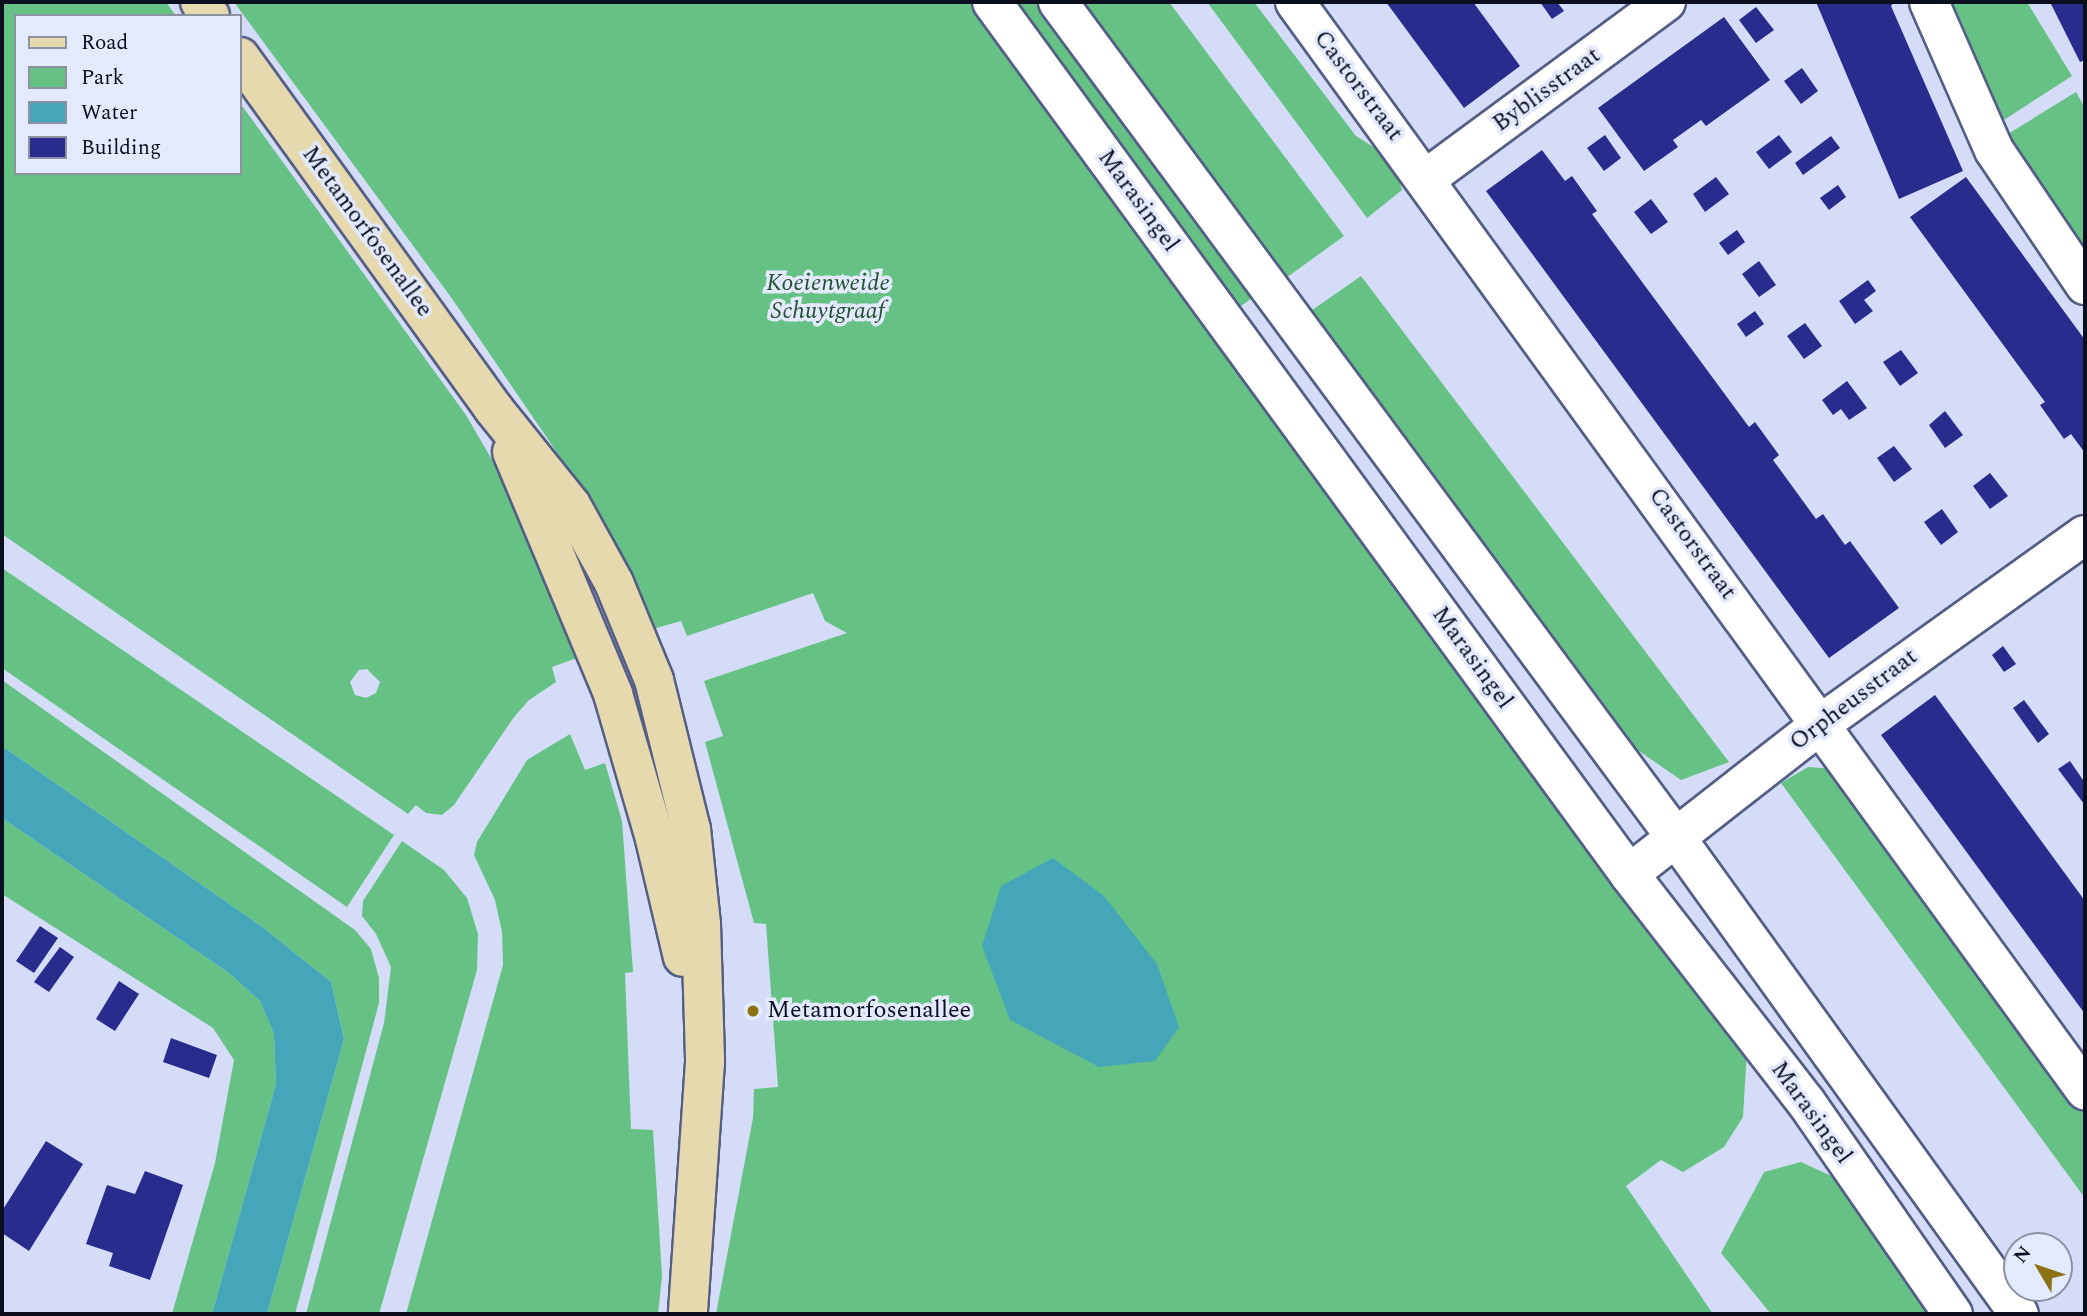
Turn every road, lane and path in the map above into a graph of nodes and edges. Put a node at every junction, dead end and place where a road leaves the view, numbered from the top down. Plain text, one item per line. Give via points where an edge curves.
1 (992, 2) edge
2 (1058, 2) edge
3 (1296, 2) edge
4 (1666, 2) edge
5 (1929, 2) edge
6 (242, 60) edge
7 (1427, 178) junction
8 (2085, 285) edge
9 (2085, 535) edge
10 (1822, 723) junction
11 (1677, 839) junction
12 (1629, 874) junction
13 (2085, 1090) edge
14 (688, 1314) edge
15 (1953, 1314) edge
16 (2019, 1314) edge

1 - 12 street, Marasingel
2 - 11 street, Marasingel
3 - 7 street, Castorstraat
4 - 7 street, Byblisstraat
5 - 8 street via 1994,150
6 - 14 main road, Metamorfosenallee via 493,408 613,694 659,852 705,1062
7 - 10 street, Castorstraat
9 - 10 street, Orpheusstraat
10 - 11 street, Orpheusstraat
10 - 13 street, Castorstraat
11 - 12 street, Orpheusstraat
11 - 16 street, Marasingel
12 - 15 street, Marasingel via 1806,1102

